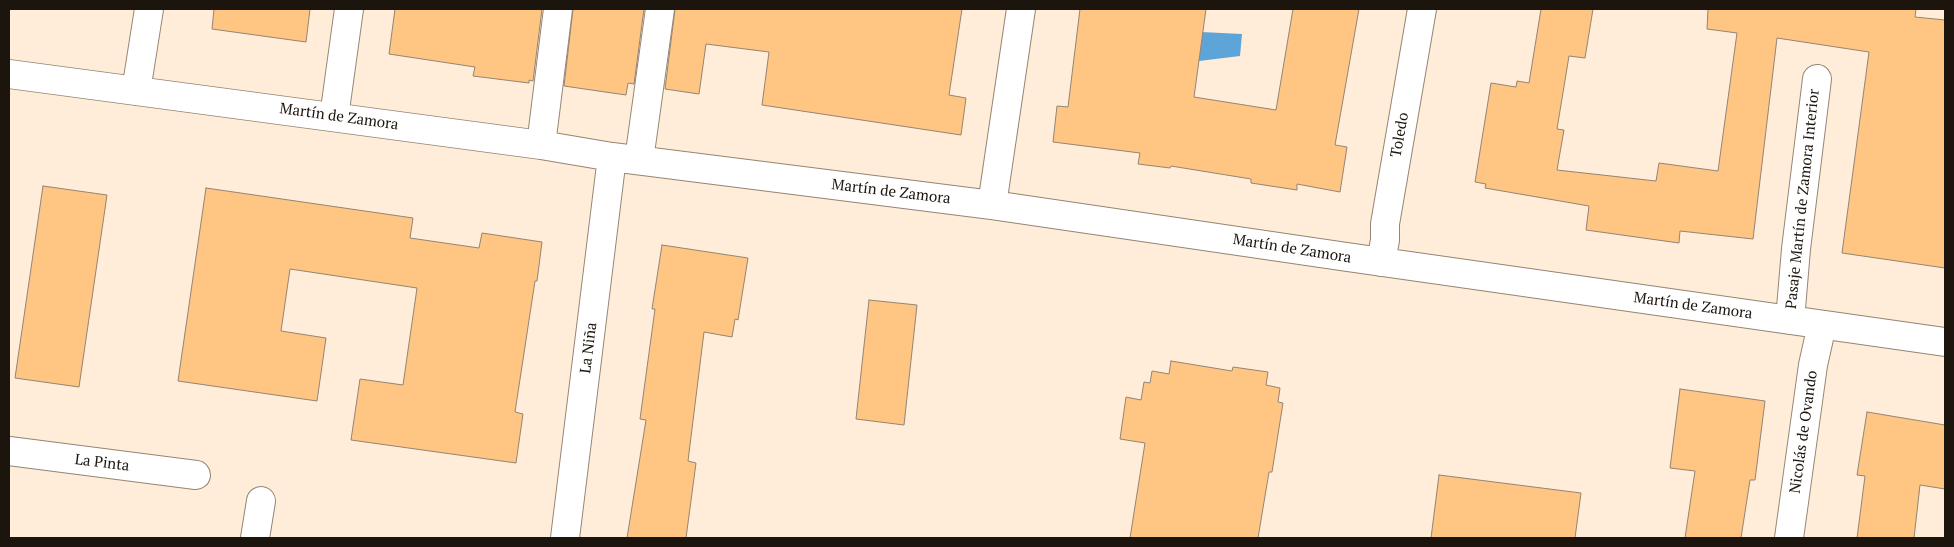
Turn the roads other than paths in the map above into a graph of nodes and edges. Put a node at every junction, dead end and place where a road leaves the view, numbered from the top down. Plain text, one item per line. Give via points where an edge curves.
1 (149, 9) edge
2 (349, 9) edge
3 (558, 9) edge
4 (660, 9) edge
5 (1021, 9) edge
6 (1422, 9) edge
7 (9, 74) edge
8 (1817, 79) dead end
9 (136, 91) junction
10 (334, 116) junction
11 (541, 145) junction
12 (612, 157) junction
13 (639, 160) junction
14 (992, 205) junction
15 (1381, 262) junction
16 (1790, 320) junction
17 (1822, 325) junction
18 (1945, 342) edge
19 (9, 451) edge
20 (196, 475) dead end
21 (261, 501) dead end
22 (255, 538) edge
23 (566, 538) edge
24 (1789, 538) edge

1 - 9 street
2 - 10 street
3 - 11 street
4 - 13 street
5 - 14 street
6 - 15 street, Toledo
7 - 9 street, Martín de Zamora
8 - 16 street, Pasaje Martín de Zamora Interior
9 - 10 street, Martín de Zamora
10 - 11 street, Martín de Zamora
11 - 12 street, Martín de Zamora
12 - 13 street, Martín de Zamora
12 - 23 street, La Niña
13 - 14 street, Martín de Zamora
14 - 15 street, Martín de Zamora
15 - 16 street, Martín de Zamora
16 - 17 street, Martín de Zamora
17 - 18 street, Martín de Zamora
17 - 24 street, Nicolás de Ovando
19 - 20 street, La Pinta
21 - 22 street

